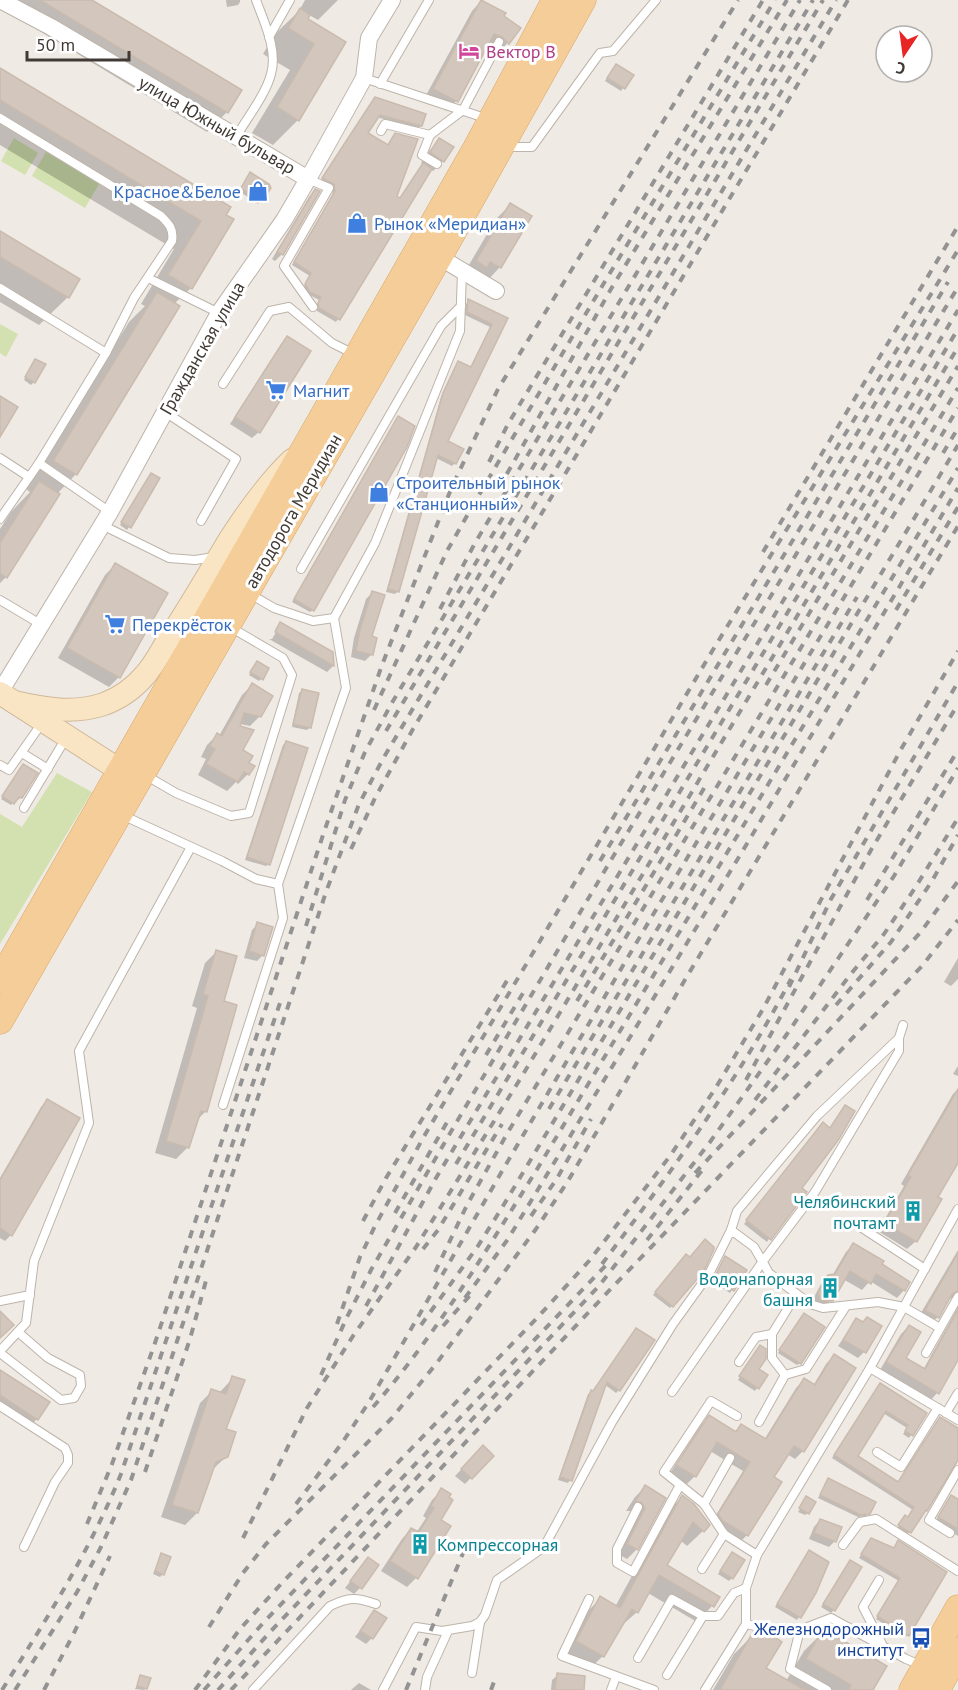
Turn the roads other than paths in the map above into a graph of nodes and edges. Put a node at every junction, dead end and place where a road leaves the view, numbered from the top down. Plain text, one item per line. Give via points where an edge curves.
1 (0, 0) edge
2 (256, 0) edge
3 (290, 0) edge
4 (392, 0) edge
5 (429, 0) edge
6 (555, 0) edge
7 (583, 0) edge
8 (656, 0) edge
9 (269, 37) junction
10 (499, 42) dead end
11 (364, 78) junction
12 (380, 84) junction
13 (462, 110) junction
14 (492, 120) junction
15 (1, 121) edge
16 (381, 131) dead end
17 (430, 135) junction
18 (236, 137) junction
19 (499, 147) junction
20 (437, 164) dead end
21 (308, 179) junction
22 (439, 257) junction
23 (462, 271) junction
24 (148, 278) junction
25 (0, 288) edge
26 (496, 291) dead end
27 (461, 306) junction
28 (313, 307) dead end
29 (219, 313) junction
30 (106, 353) junction
31 (357, 355) junction
32 (223, 384) dead end
33 (165, 412) junction
34 (302, 450) junction
35 (0, 458) edge
36 (39, 464) junction
37 (29, 477) junction
38 (106, 518) junction
39 (0, 519) edge
40 (201, 521) dead end
41 (221, 556) junction
42 (301, 569) dead end
43 (246, 592) junction
44 (0, 600) edge
45 (334, 618) junction
46 (42, 625) junction
47 (227, 626) junction
48 (5, 696) edge
49 (44, 721) junction
50 (67, 736) junction
51 (22, 753) junction
52 (0, 765) edge
53 (48, 769) junction
54 (133, 775) junction
55 (24, 808) dead end
56 (119, 814) junction
57 (191, 847) junction
58 (279, 884) junction
59 (0, 981) edge
60 (0, 1021) edge
61 (903, 1025) dead end
62 (899, 1038) junction
63 (223, 1104) dead end
64 (958, 1209) edge
65 (859, 1226) dead end
66 (730, 1230) junction
67 (763, 1261) junction
68 (925, 1269) junction
69 (30, 1295) junction
70 (958, 1297) edge
71 (0, 1301) edge
72 (846, 1306) junction
73 (904, 1307) junction
74 (789, 1308) dead end
75 (940, 1328) junction
76 (18, 1332) junction
77 (772, 1334) junction
78 (0, 1352) edge
79 (926, 1353) dead end
80 (739, 1362) dead end
81 (870, 1368) junction
82 (785, 1375) junction
83 (672, 1392) dead end
84 (958, 1393) edge
85 (0, 1406) edge
86 (942, 1410) junction
87 (737, 1416) dead end
88 (958, 1420) edge
89 (759, 1422) dead end
90 (878, 1452) dead end
91 (730, 1458) dead end
92 (958, 1470) edge
93 (680, 1485) junction
94 (704, 1504) junction
95 (638, 1507) dead end
96 (950, 1533) dead end
97 (724, 1534) junction
98 (843, 1545) dead end
99 (24, 1547) dead end
100 (757, 1555) junction
101 (702, 1569) dead end
102 (958, 1571) edge
103 (879, 1580) dead end
104 (746, 1588) junction
105 (590, 1599) dead end
106 (376, 1604) dead end
107 (958, 1608) edge
108 (703, 1616) junction
109 (480, 1622) junction
110 (746, 1624) junction
111 (448, 1630) junction
112 (800, 1630) junction
113 (883, 1646) junction
114 (958, 1651) edge
115 (638, 1658) dead end
116 (924, 1666) junction
117 (472, 1673) dead end
118 (667, 1675) dead end
119 (616, 1677) junction
120 (253, 1690) edge
121 (383, 1690) edge
122 (425, 1690) edge
123 (611, 1690) edge
124 (654, 1690) edge
125 (705, 1690) edge
126 (827, 1690) edge
127 (912, 1690) edge
128 (937, 1690) edge

1 - 18 street, улица Южный бульвар
2 - 9 lane
3 - 9 lane
4 - 11 street, Гражданская улица via 369,38
5 - 12 lane
6 - 14 main road, автодорога Меридиан
7 - 19 main road, автодорога Меридиан
8 - 19 lane via 613,51 600,53 532,147
9 - 18 lane via 272,73
10 - 13 lane
11 - 12 lane
11 - 21 street, Гражданская улица
12 - 13 lane
13 - 14 lane
13 - 17 lane
14 - 31 main road, автодорога Меридиан
15 - 24 lane via 170,225 172,241
16 - 17 lane via 385,124
17 - 20 lane via 422,155
18 - 21 street, улица Южный бульвар
19 - 22 main road, автодорога Меридиан
21 - 28 lane via 328,188 284,266
21 - 29 street, Гражданская улица
22 - 23 street
22 - 43 main road, автодорога Меридиан
23 - 26 street
23 - 27 lane
24 - 29 lane
24 - 30 lane
25 - 30 lane
27 - 42 lane via 441,326
27 - 45 lane via 460,331 375,543
29 - 33 street, Гражданская улица
30 - 36 lane
31 - 32 lane via 332,343 289,307 270,311
31 - 34 main road, автодорога Меридиан
33 - 38 street, Гражданская улица
33 - 40 lane via 236,459
34 - 41 street via 272,479
34 - 54 main road, автодорога Меридиан
35 - 37 lane
36 - 37 lane
36 - 38 lane
37 - 39 lane
38 - 41 lane via 169,558
38 - 46 street, Гражданская улица
41 - 48 street via 146,674 129,691 105,704 76,710 45,709
43 - 45 lane via 274,608 313,621
43 - 47 main road, автодорога Меридиан
44 - 46 lane
45 - 58 lane via 346,688
46 - 48 street, Гражданская улица
47 - 54 main road, автодорога Меридиан
47 - 54 lane via 283,658 292,675 249,813 231,816
48 - 49 street
49 - 50 street
49 - 51 lane
50 - 53 lane
50 - 54 street
51 - 52 lane via 9,771
51 - 53 lane
53 - 55 lane
54 - 56 main road, автодорога Меридиан
54 - 59 main road, автодорога Меридиан
56 - 57 lane
56 - 60 main road, автодорога Меридиан
57 - 58 lane via 256,879
57 - 69 lane via 79,1051 89,1123 34,1262
58 - 63 lane via 283,918
61 - 62 lane
62 - 66 lane via 817,1116 737,1211
62 - 67 lane via 899,1051 815,1192
64 - 68 lane
65 - 68 lane
66 - 67 lane via 754,1247
66 - 109 lane via 709,1274 612,1422 544,1547 497,1580
67 - 72 lane via 769,1274 810,1304 823,1308
67 - 83 lane
68 - 73 lane
69 - 71 lane
69 - 76 lane via 26,1323
70 - 75 lane
72 - 73 lane via 878,1302
72 - 82 lane via 807,1369
73 - 75 lane
73 - 81 lane
74 - 77 lane
75 - 79 lane
76 - 78 lane
76 - 78 lane via 48,1358 80,1376 81,1386 74,1398 62,1400
77 - 80 lane via 756,1337
77 - 82 lane via 772,1358
81 - 86 lane
81 - 100 lane
82 - 89 lane
84 - 86 lane
85 - 99 lane via 65,1448 68,1455 68,1462
86 - 88 lane
86 - 90 lane via 901,1467
87 - 93 lane via 711,1401 664,1472
91 - 94 lane
92 - 96 lane via 928,1520
93 - 94 lane
93 - 95 lane via 633,1572 618,1563 616,1549
94 - 97 lane
97 - 100 lane
97 - 101 lane
98 - 102 lane via 860,1522 876,1519
100 - 104 lane
103 - 113 lane via 863,1607
104 - 108 lane via 734,1593 718,1616
104 - 110 lane
105 - 119 lane via 562,1656
106 - 120 lane via 359,1598 344,1599 330,1606
107 - 116 main road
108 - 115 lane via 672,1599
108 - 118 lane
109 - 111 lane
109 - 117 lane
110 - 112 lane via 772,1630
110 - 125 lane
111 - 121 lane via 416,1627
111 - 122 lane
112 - 113 lane via 831,1618
112 - 126 lane via 790,1669
113 - 116 lane
114 - 128 main road
116 - 127 main road
119 - 123 lane
119 - 124 lane

